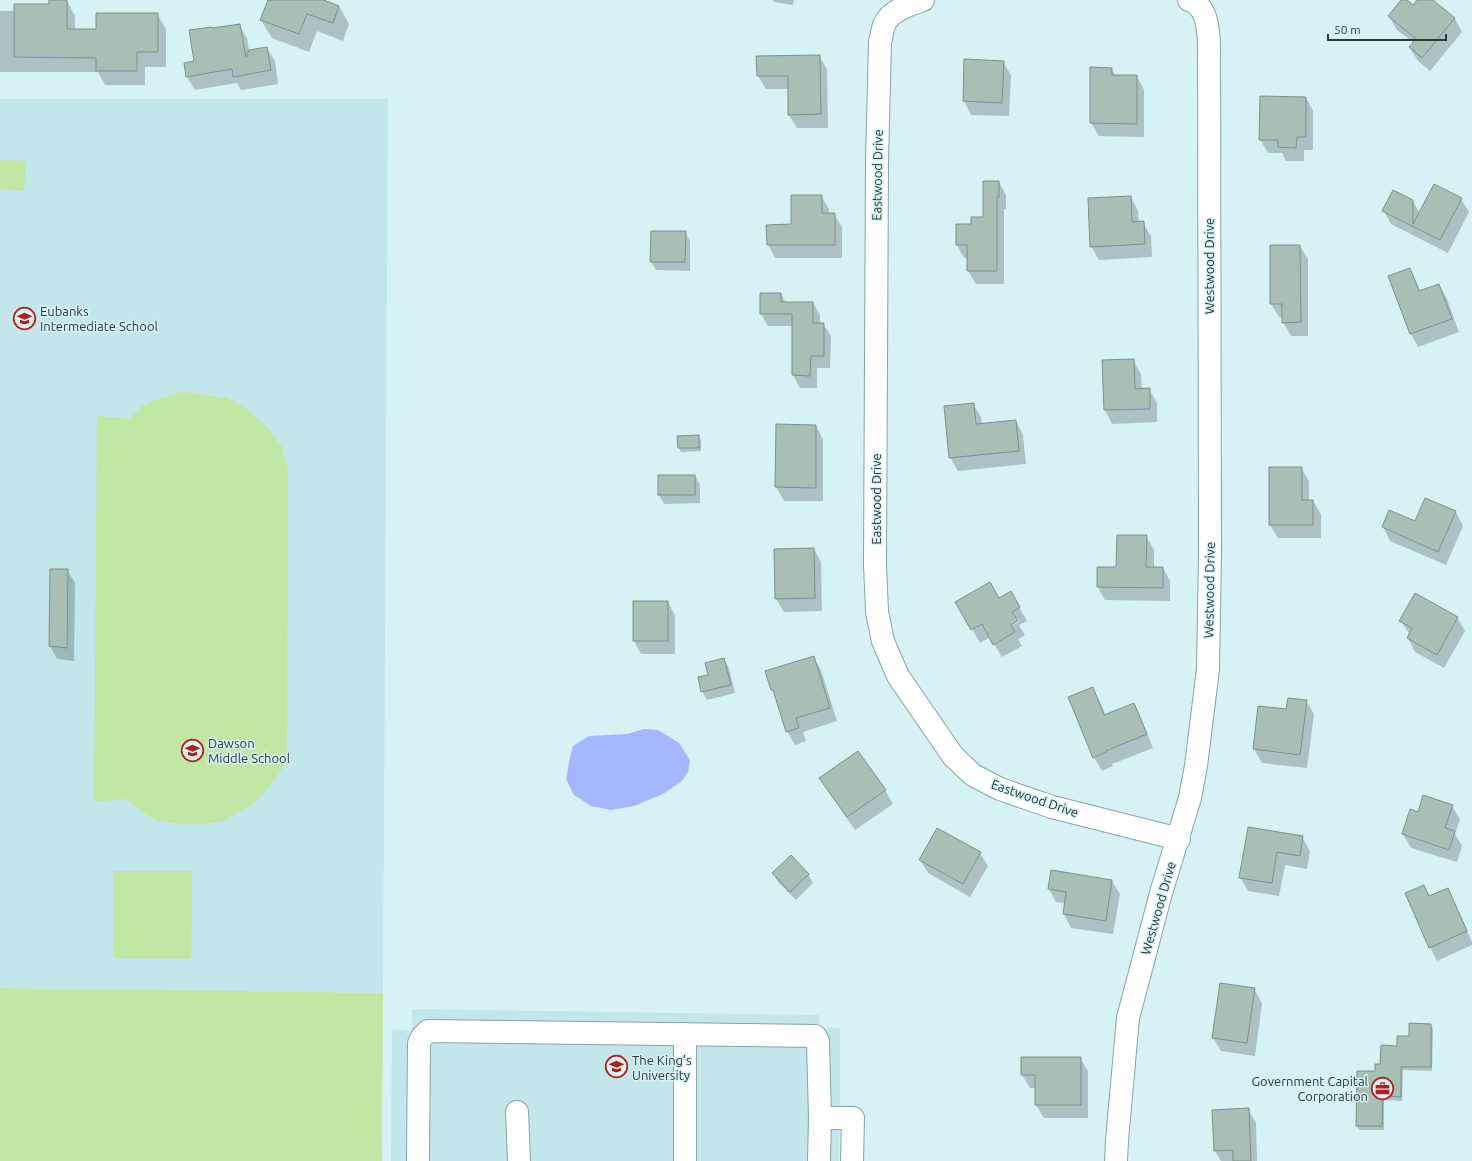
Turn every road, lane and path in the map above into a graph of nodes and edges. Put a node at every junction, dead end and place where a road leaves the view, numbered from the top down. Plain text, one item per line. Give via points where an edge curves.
1 (923, 0) edge
2 (1195, 5) edge
3 (1179, 838) junction
4 (685, 1034) junction
5 (517, 1112) dead end
6 (820, 1118) junction
7 (418, 1161) edge
8 (519, 1161) edge
9 (685, 1161) edge
10 (819, 1161) edge
11 (852, 1161) edge
12 (1116, 1161) edge

1 - 3 street, Eastwood Drive via 890,16 884,24 880,42 875,564 877,612 883,641 898,676 953,756 973,775 1000,789 1052,807
2 - 3 street, Westwood Drive via 1208,25 1209,42 1208,669 1195,772
3 - 12 street, Westwood Drive via 1161,893 1128,1018
4 - 6 street via 815,1036 818,1041
4 - 7 street via 428,1031 419,1043
4 - 9 street
5 - 8 street
6 - 10 street
6 - 11 street via 853,1118

